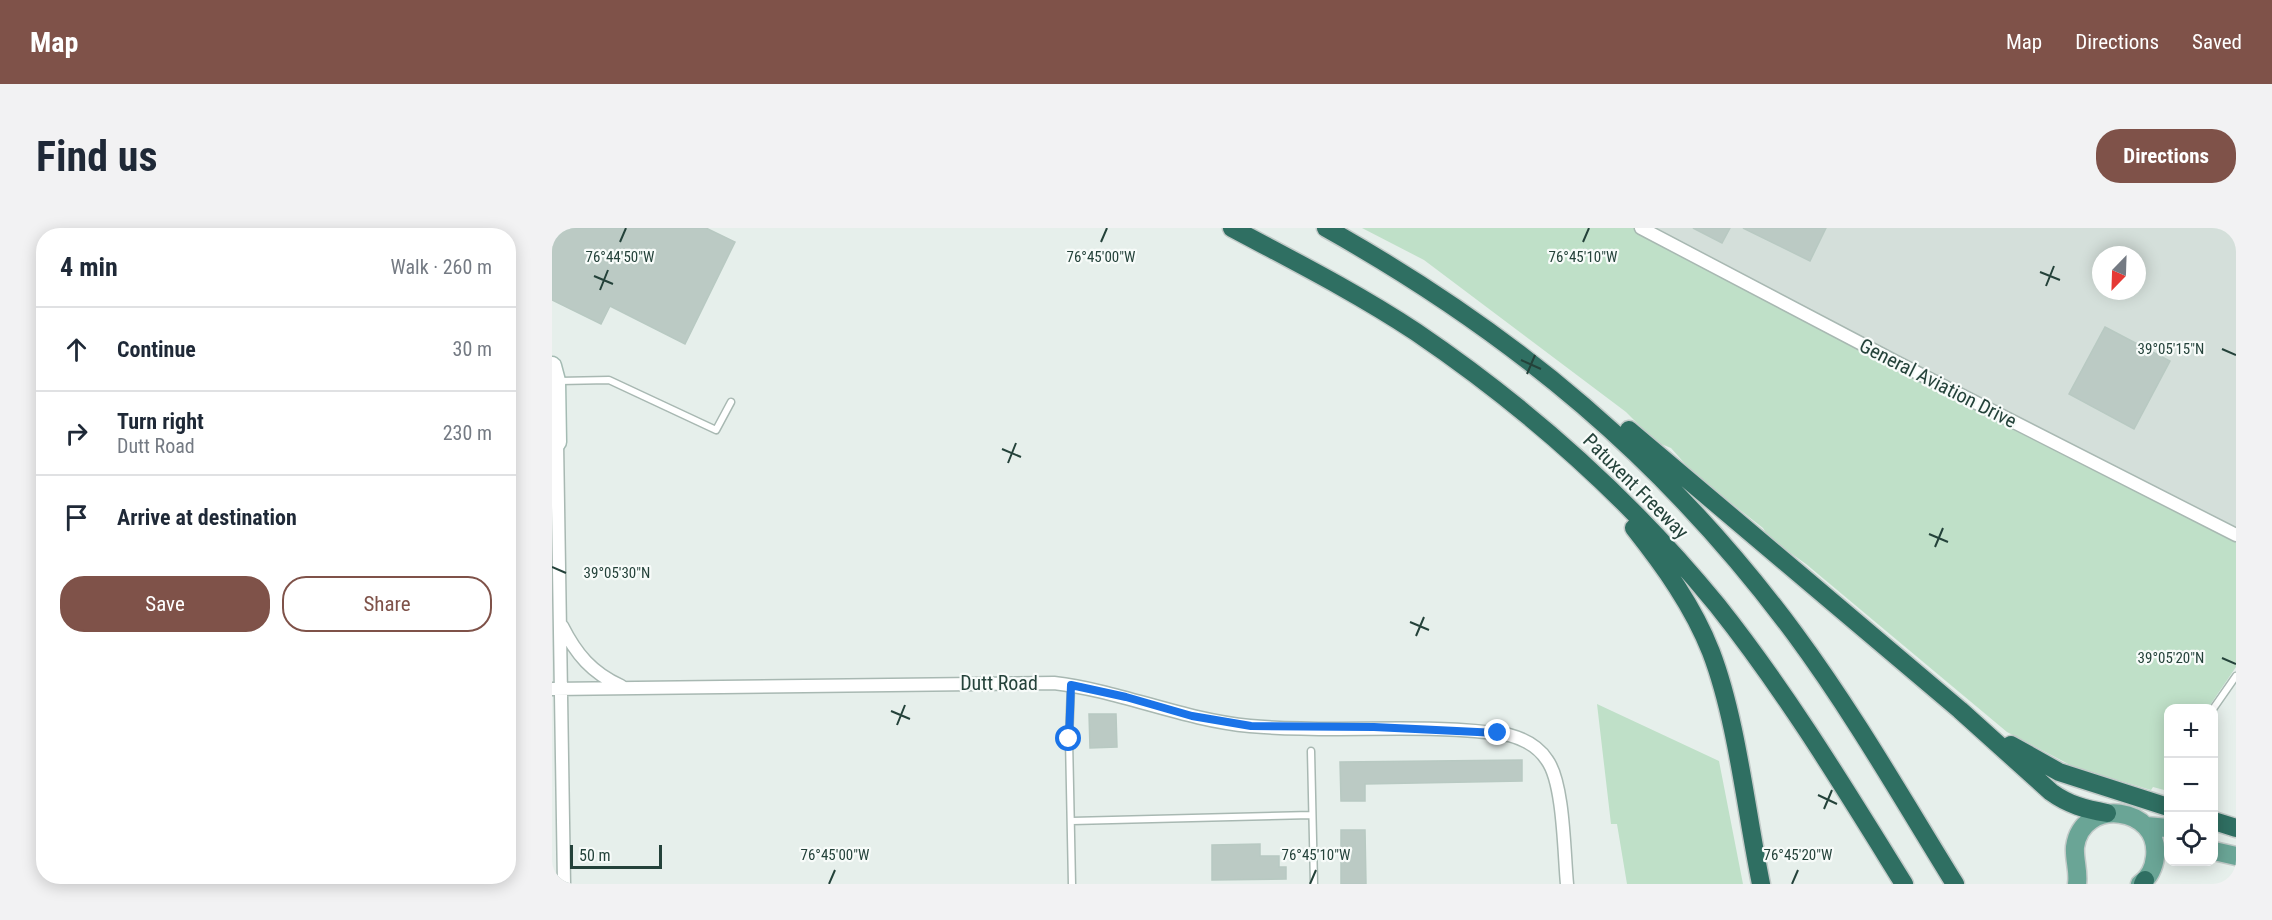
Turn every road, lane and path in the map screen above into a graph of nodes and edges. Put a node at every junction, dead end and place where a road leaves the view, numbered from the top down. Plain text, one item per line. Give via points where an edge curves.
1 (1232, 228) edge
2 (1326, 228) edge
3 (1641, 228) edge
4 (1489, 329) junction
5 (1463, 366) junction
6 (554, 374) edge
7 (731, 402) dead end
8 (554, 442) edge
9 (2236, 536) edge
10 (560, 622) junction
11 (2235, 678) edge
12 (1071, 685) junction
13 (625, 688) junction
14 (557, 689) edge
15 (2216, 704) edge
16 (1960, 710) junction
17 (1311, 751) dead end
18 (2164, 805) edge
19 (2107, 813) junction
20 (1311, 815) junction
21 (1072, 821) junction
22 (2218, 821) edge
23 (2146, 826) junction
24 (2164, 828) edge
25 (2236, 828) edge
26 (2218, 832) edge
27 (2236, 834) edge
28 (2218, 852) edge
29 (2236, 856) edge
30 (2076, 861) junction
31 (2150, 874) edge
32 (564, 884) edge
33 (1072, 884) edge
34 (1314, 884) edge
35 (1567, 884) edge
36 (1761, 884) edge
37 (1904, 884) edge
38 (1955, 884) edge
39 (2078, 884) edge
40 (2091, 884) edge

1 - 5 highway, Patuxent Freeway via 1360,298
2 - 4 highway, Patuxent Freeway
3 - 9 street, General Aviation Drive
4 - 16 highway via 1619,421
4 - 38 highway, Patuxent Freeway via 1612,429 1661,476 1750,575 1847,709
5 - 36 highway via 1626,519 1678,588 1711,652 1726,706
5 - 37 highway, Patuxent Freeway via 1582,462 1681,564 1759,661 1805,727
6 - 7 lane via 609,380 716,430
6 - 8 street
8 - 10 street
10 - 13 street via 588,665
10 - 14 street
11 - 15 lane
12 - 13 street, Dutt Road
12 - 21 lane
12 - 35 street, Dutt Road via 1241,725 1509,735 1529,743 1548,760 1557,786
13 - 14 street, Dutt Road
14 - 32 street
16 - 18 highway via 2027,756 2059,772
16 - 19 highway via 2065,803
17 - 20 lane
19 - 23 main road via 2122,812
19 - 30 main road via 2081,830 2075,846
20 - 21 lane
20 - 34 lane
21 - 33 lane
22 - 25 highway
23 - 24 main road
23 - 31 main road via 2156,849
26 - 27 main road
28 - 29 main road
30 - 39 main road
30 - 40 main road

